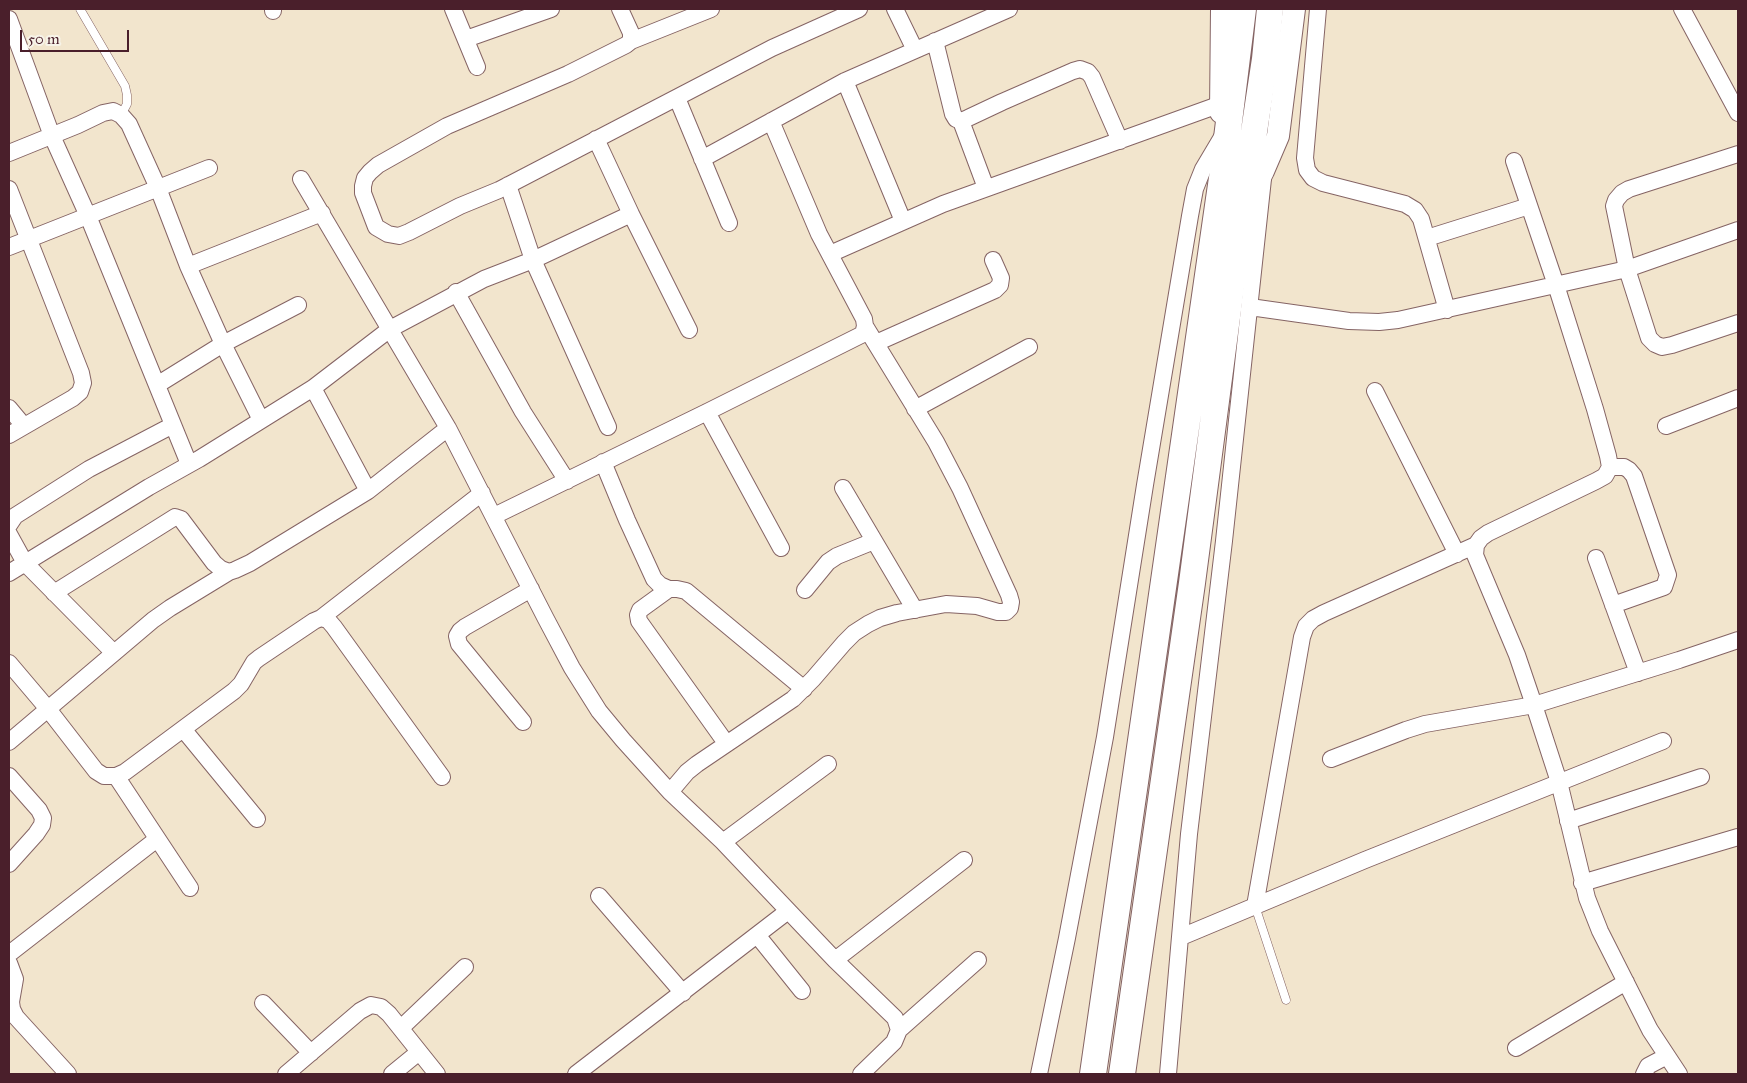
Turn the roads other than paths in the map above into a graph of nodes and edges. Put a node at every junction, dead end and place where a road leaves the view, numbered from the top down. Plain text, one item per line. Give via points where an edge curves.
1 (80, 9) edge
2 (453, 9) edge
3 (551, 9) edge
4 (620, 9) edge
5 (711, 9) edge
6 (859, 9) edge
7 (895, 9) edge
8 (1008, 9) edge
9 (1222, 9) edge
10 (1243, 9) edge
11 (1270, 9) edge
12 (1294, 9) edge
13 (1318, 9) edge
14 (1682, 9) edge
15 (830, 14) edge
16 (974, 15) edge
17 (9, 19) edge
18 (466, 39) junction
19 (631, 41) junction
20 (935, 41) junction
21 (915, 50) junction
22 (477, 67) dead end
23 (845, 81) junction
24 (677, 98) junction
25 (1736, 102) edge
26 (1221, 104) junction
27 (121, 115) junction
28 (771, 121) junction
29 (961, 121) junction
30 (52, 136) junction
31 (1222, 137) junction
32 (596, 139) junction
33 (1120, 141) junction
34 (9, 153) edge
35 (1738, 154) edge
36 (702, 159) junction
37 (1514, 161) dead end
38 (209, 168) dead end
39 (1263, 171) junction
40 (1222, 178) junction
41 (301, 179) dead end
42 (508, 185) junction
43 (158, 188) junction
44 (986, 188) junction
45 (9, 189) edge
46 (1529, 206) junction
47 (322, 213) junction
48 (1242, 213) junction
49 (631, 214) junction
50 (88, 216) junction
51 (903, 221) junction
52 (729, 224) dead end
53 (1738, 230) edge
54 (1427, 238) junction
55 (28, 240) junction
56 (9, 247) edge
57 (830, 254) junction
58 (533, 260) junction
59 (992, 260) dead end
60 (188, 266) junction
61 (1627, 269) junction
62 (1556, 285) junction
63 (456, 292) junction
64 (298, 305) dead end
65 (1250, 307) junction
66 (1447, 310) junction
67 (1738, 322) edge
68 (865, 326) junction
69 (390, 330) junction
70 (688, 330) dead end
71 (223, 344) junction
72 (876, 344) junction
73 (1029, 347) dead end
74 (157, 385) junction
75 (313, 388) junction
76 (1375, 391) dead end
77 (1738, 398) edge
78 (9, 408) edge
79 (915, 408) junction
80 (707, 412) junction
81 (261, 420) junction
82 (174, 425) junction
83 (24, 426) junction
84 (1666, 426) dead end
85 (608, 427) dead end
86 (448, 428) junction
87 (9, 435) edge
88 (603, 462) junction
89 (189, 464) junction
90 (1610, 467) junction
91 (567, 481) junction
92 (843, 488) dead end
93 (368, 491) junction
94 (482, 493) junction
95 (494, 516) junction
96 (9, 524) edge
97 (9, 534) edge
98 (874, 541) junction
99 (1476, 545) junction
100 (781, 548) dead end
101 (1457, 554) junction
102 (1596, 558) dead end
103 (25, 563) junction
104 (229, 572) junction
105 (9, 573) edge
106 (532, 589) junction
107 (669, 589) junction
108 (805, 590) dead end
109 (54, 593) junction
110 (1614, 605) junction
111 (915, 610) junction
112 (321, 618) junction
113 (1738, 640) edge
114 (114, 653) junction
115 (9, 663) edge
116 (1638, 673) junction
117 (804, 689) junction
118 (1534, 704) junction
119 (48, 709) junction
120 (523, 722) dead end
121 (183, 729) junction
122 (1663, 741) dead end
123 (9, 742) edge
124 (726, 743) junction
125 (1331, 759) dead end
126 (828, 764) dead end
127 (9, 776) edge
128 (116, 776) junction
129 (442, 777) dead end
130 (1701, 777) dead end
131 (1559, 782) junction
132 (670, 792) junction
133 (257, 819) dead end
134 (1568, 820) junction
135 (1738, 837) edge
136 (157, 839) junction
137 (723, 842) junction
138 (964, 860) dead end
139 (9, 864) edge
140 (1582, 883) junction
141 (190, 888) dead end
142 (599, 896) dead end
143 (1255, 906) junction
144 (788, 911) junction
145 (757, 935) junction
146 (1181, 937) junction
147 (9, 954) edge
148 (835, 960) junction
149 (978, 960) dead end
150 (9, 963) edge
151 (465, 967) dead end
152 (1626, 982) junction
153 (802, 991) dead end
154 (684, 993) junction
155 (1286, 1000) dead end
156 (263, 1003) dead end
157 (401, 1028) junction
158 (899, 1030) junction
159 (1516, 1048) dead end
160 (419, 1052) junction
161 (311, 1053) junction
162 (1667, 1056) junction
163 (68, 1074) edge
164 (286, 1074) edge
165 (392, 1074) edge
166 (437, 1074) edge
167 (576, 1074) edge
168 (861, 1074) edge
169 (1039, 1074) edge
170 (1094, 1074) edge
171 (1122, 1074) edge
172 (1168, 1074) edge
173 (1644, 1074) edge
174 (1679, 1074) edge

1 - 27 lane via 125,86 127,104
2 - 18 street
3 - 18 street
4 - 19 street via 631,33
5 - 19 street
6 - 15 street
7 - 21 street
8 - 16 street
9 - 26 main road
10 - 40 highway
11 - 48 highway
12 - 39 main road via 1278,136
13 - 54 street via 1306,170 1323,183 1405,204 1421,219
14 - 25 street
15 - 24 street
16 - 20 street
17 - 30 street
18 - 22 street
19 - 42 street via 568,74 446,126 378,165 362,186 376,226 388,234 399,236
20 - 21 street
20 - 29 street via 953,114
21 - 23 street
23 - 28 street
23 - 51 street
24 - 32 street
24 - 36 street
26 - 31 main road
26 - 33 street
27 - 30 street via 112,111 103,113
27 - 43 street via 130,124
28 - 36 street
28 - 57 street
29 - 33 street via 1080,70 1092,77
29 - 44 street
30 - 34 street
30 - 50 street
31 - 40 main road
31 - 169 street via 1203,169 1190,216 1105,737
32 - 42 street
32 - 49 street
33 - 44 street
35 - 61 street via 1622,193 1614,206
36 - 52 street
37 - 46 street
38 - 43 street
39 - 48 main road
39 - 65 street
40 - 170 highway
41 - 47 street
42 - 58 street
43 - 50 street
43 - 60 street
44 - 51 street
45 - 55 street
46 - 54 street
46 - 62 street
47 - 60 street
47 - 69 street
48 - 171 highway
49 - 58 street
49 - 70 street
50 - 55 street
50 - 74 street
51 - 57 street
53 - 61 street
54 - 66 street
55 - 56 street
55 - 83 street via 81,373 82,383 80,392 73,398
57 - 68 street
58 - 63 street
58 - 85 street
59 - 72 street via 1001,278 995,290
60 - 71 street
61 - 62 street
61 - 67 street via 1649,338 1655,344 1672,346
62 - 66 street
62 - 90 street
63 - 69 street
63 - 91 street
64 - 71 street
65 - 66 street via 1363,322 1398,320
65 - 146 street via 1189,834
68 - 72 street
68 - 80 street via 858,338
69 - 75 street
69 - 86 street
71 - 74 street
71 - 81 street
72 - 79 street
73 - 79 street
74 - 82 street
75 - 81 street
75 - 93 street
76 - 101 street
77 - 84 street
78 - 83 street
79 - 111 street via 960,488 1011,602 1006,612 961,604
80 - 88 street
80 - 100 street
81 - 89 street
82 - 89 street
82 - 96 street via 89,469 15,516
83 - 87 street
86 - 93 street
86 - 94 street
88 - 91 street
88 - 107 street via 654,579
89 - 103 street
90 - 99 street via 1605,476 1488,533
90 - 110 street via 1624,467 1634,476 1668,575 1664,587
91 - 95 street
92 - 98 street
93 - 104 street via 250,563
94 - 95 street
94 - 112 street
95 - 106 street
97 - 103 street
98 - 108 street via 828,562
98 - 111 street
99 - 101 street
99 - 118 street via 1478,564
101 - 143 street via 1324,613 1306,626
102 - 110 street
103 - 105 street
103 - 109 street
104 - 109 street via 214,563 181,519 175,517
104 - 114 street via 170,608
106 - 120 street via 465,627 457,636 459,644
106 - 132 street via 572,668 599,711
107 - 117 street via 686,591
107 - 124 street via 640,610 639,621
109 - 114 street
110 - 116 street
111 - 117 street via 880,618 854,633
112 - 121 street via 254,662 234,691
112 - 129 street via 334,626
113 - 116 street
114 - 119 street
115 - 119 street
116 - 118 street
117 - 124 street via 781,708
118 - 125 street via 1425,724
118 - 131 street
119 - 123 street
119 - 128 street via 96,771 104,776
121 - 128 street
121 - 133 street
122 - 131 street
124 - 132 street via 687,772
126 - 137 street
127 - 139 street via 39,810 42,825
128 - 136 street
130 - 134 street
131 - 134 street
131 - 143 street
132 - 137 street
134 - 140 street
135 - 140 street
136 - 141 street
136 - 147 street
137 - 144 street
138 - 148 street
140 - 152 street via 1600,930
142 - 154 street
143 - 146 street
143 - 155 lane
144 - 145 street
144 - 148 street
145 - 153 street
145 - 154 street
146 - 172 street
148 - 158 street via 894,1018
149 - 158 street
150 - 163 street via 16,979 11,1002 16,1017
151 - 157 street
152 - 159 street
152 - 162 street
154 - 167 street
156 - 161 street
157 - 160 street
157 - 161 street via 380,1007 371,1005
158 - 168 street via 894,1042
160 - 165 street
160 - 166 street
161 - 164 street
162 - 173 street via 1648,1066
162 - 174 street

